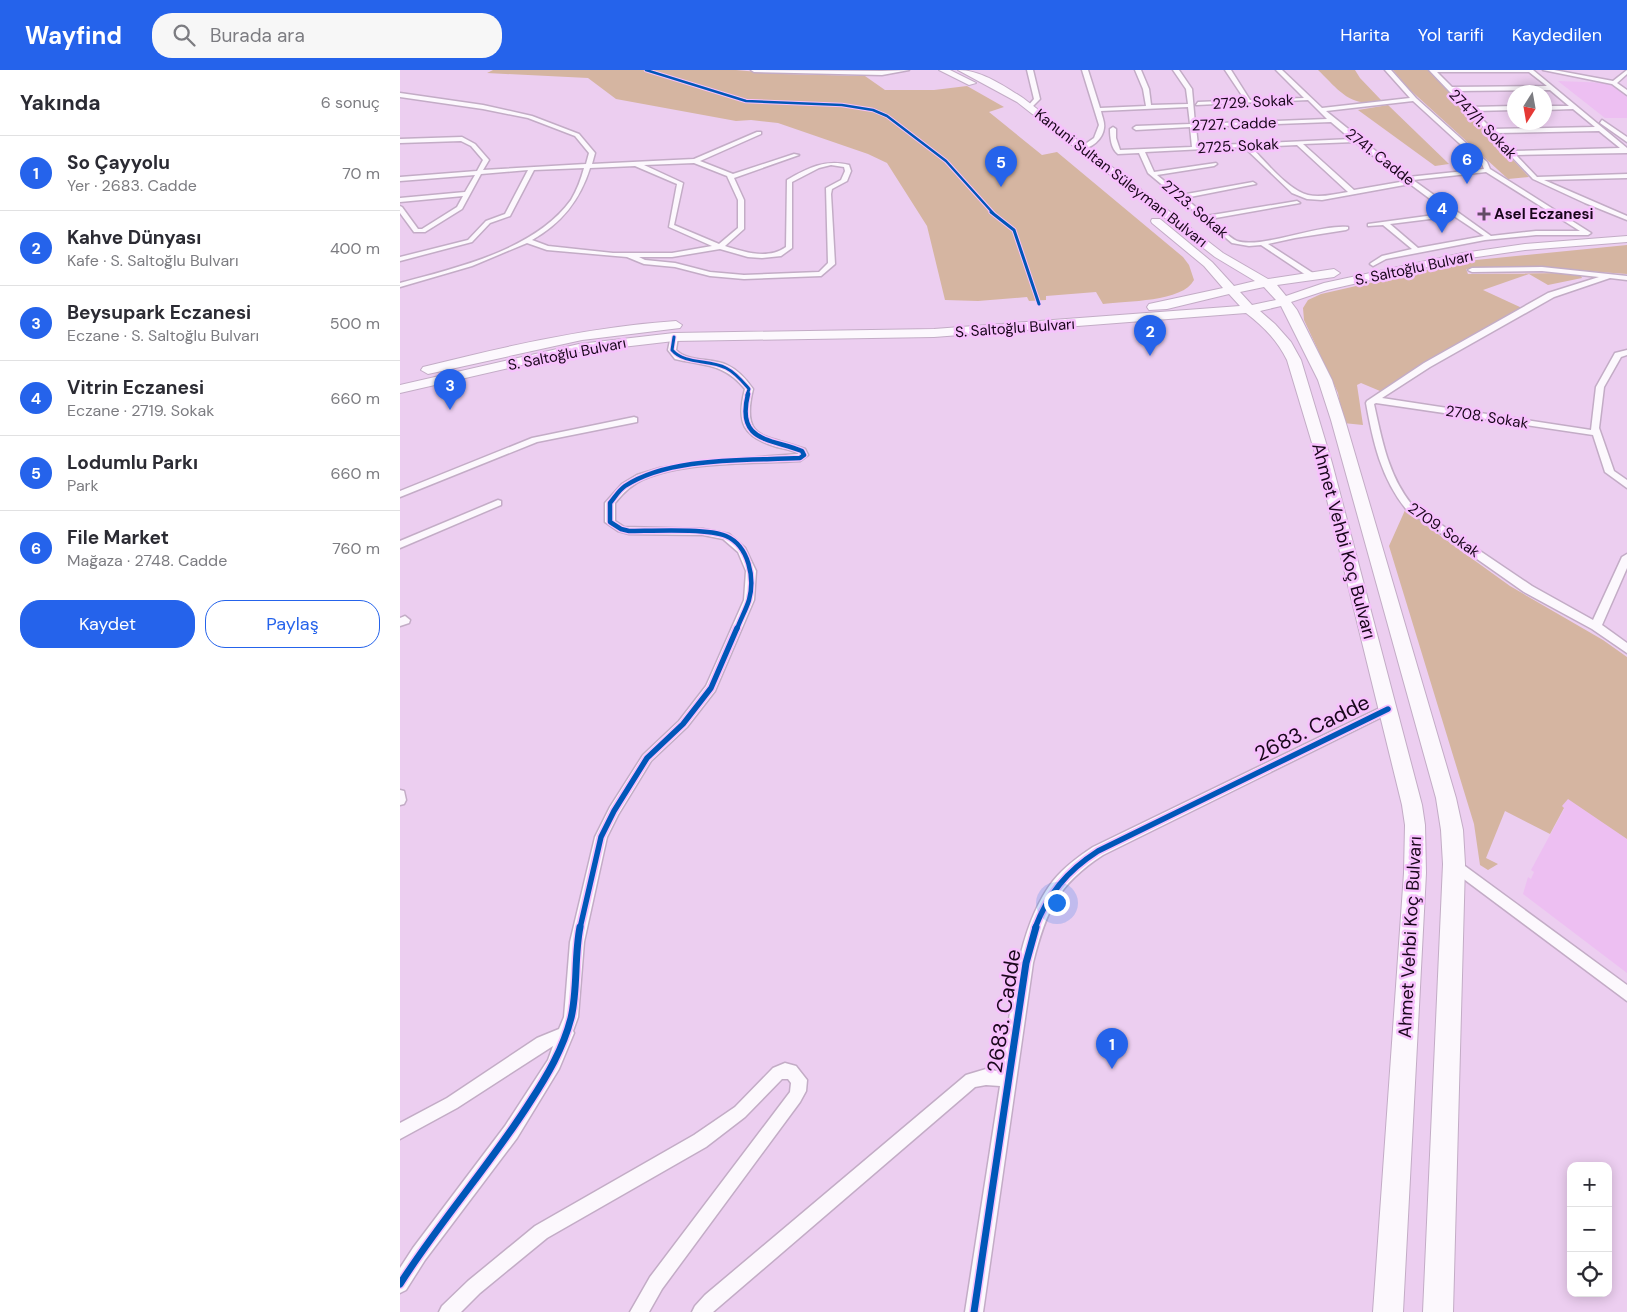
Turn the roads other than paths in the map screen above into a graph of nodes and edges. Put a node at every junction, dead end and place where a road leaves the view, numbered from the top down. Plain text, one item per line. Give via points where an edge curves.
1 (754, 70) edge
2 (906, 70) edge
3 (943, 70) edge
4 (962, 70) edge
5 (1030, 70) edge
6 (1085, 70) edge
7 (1138, 70) edge
8 (1176, 70) edge
9 (1181, 70) edge
10 (1228, 70) edge
11 (1279, 70) edge
12 (1388, 70) edge
13 (1432, 70) edge
14 (1530, 70) edge
15 (1539, 70) edge
16 (1546, 70) edge
17 (1624, 72) edge
18 (1614, 83) junction
19 (1548, 85) edge
20 (1507, 88) edge
21 (1449, 89) junction
22 (1552, 89) edge
23 (1627, 93) edge
24 (400, 95) edge
25 (1307, 99) junction
26 (1414, 99) junction
27 (1249, 102) junction
28 (1194, 105) junction
29 (1030, 107) junction
30 (1149, 107) junction
31 (1574, 107) junction
32 (1507, 108) edge
33 (1552, 108) edge
34 (1468, 109) junction
35 (1096, 110) junction
36 (1321, 110) junction
37 (1332, 120) junction
38 (1200, 125) junction
39 (1193, 126) junction
40 (1136, 128) dead end
41 (1113, 129) dead end
42 (1599, 129) junction
43 (1489, 131) junction
44 (1615, 131) junction
45 (1627, 131) edge
46 (759, 133) dead end
47 (1358, 140) junction
48 (1627, 140) edge
49 (400, 141) edge
50 (1298, 143) junction
51 (1246, 146) junction
52 (1083, 148) junction
53 (1195, 148) junction
54 (1066, 150) dead end
55 (1141, 151) junction
56 (1626, 151) edge
57 (1511, 153) junction
58 (796, 155) dead end
59 (695, 161) junction
60 (636, 164) junction
61 (1214, 164) dead end
62 (588, 166) junction
63 (532, 168) junction
64 (1487, 170) junction
65 (481, 172) junction
66 (1153, 174) junction
67 (1627, 176) edge
68 (731, 177) junction
69 (1535, 178) junction
70 (400, 179) edge
71 (1410, 181) junction
72 (1253, 184) dead end
73 (1352, 192) junction
74 (468, 194) junction
75 (1179, 197) junction
76 (400, 200) edge
77 (1298, 203) dead end
78 (400, 208) edge
79 (1145, 212) dead end
80 (1454, 214) junction
81 (1204, 218) junction
82 (1627, 218) edge
83 (1384, 223) junction
84 (1370, 225) dead end
85 (1346, 228) dead end
86 (1627, 232) edge
87 (1588, 233) junction
88 (1488, 236) junction
89 (1627, 239) edge
90 (527, 241) junction
91 (1264, 244) junction
92 (720, 247) junction
93 (1416, 250) junction
94 (628, 255) junction
95 (1198, 257) junction
96 (400, 260) edge
97 (1373, 264) junction
98 (1472, 270) dead end
99 (1610, 276) junction
100 (1315, 277) junction
101 (1627, 278) edge
102 (400, 284) edge
103 (1276, 292) junction
104 (1210, 295) junction
105 (1240, 299) junction
106 (674, 338) junction
107 (1627, 352) edge
108 (400, 376) edge
109 (400, 389) edge
110 (1376, 400) junction
111 (634, 420) dead end
112 (1597, 434) junction
113 (1627, 485) edge
114 (400, 494) edge
115 (498, 504) dead end
116 (400, 545) edge
117 (1627, 557) edge
118 (1596, 626) junction
119 (1627, 649) edge
120 (1388, 709) junction
121 (400, 795) edge
122 (400, 800) edge
123 (1454, 864) junction
124 (1627, 994) edge
125 (567, 1033) junction
126 (1009, 1080) junction
127 (400, 1131) edge
128 (400, 1284) edge
129 (448, 1312) edge
130 (639, 1312) edge
131 (701, 1312) edge
132 (974, 1312) edge
133 (1388, 1312) edge
134 (1438, 1312) edge

1 - 2 street
3 - 54 main road, Kanuni Sultan Süleyman Bulvarı via 1002,99
4 - 29 main road, Kanuni Sultan Süleyman Bulvarı via 998,86
5 - 29 street via 1037,99
6 - 35 street
7 - 30 street
8 - 28 street via 1189,89
9 - 28 street via 1192,87
10 - 27 street
11 - 25 street, 2741. Cadde
12 - 26 street
13 - 14 street
13 - 21 street, 2747/1. Sokak
14 - 19 street
15 - 44 street
16 - 18 street
17 - 18 street
18 - 23 street
20 - 21 street
21 - 34 street, 2747/1. Sokak
22 - 31 street
24 - 62 street via 483,106 530,117 577,136 592,153
25 - 27 street, 2729. Sokak
25 - 36 street, 2741. Cadde
26 - 36 street
26 - 64 street via 1485,163
27 - 28 street, 2729. Sokak
28 - 30 street, 2729. Sokak
28 - 38 street
28 - 39 street
29 - 52 main road, Kanuni Sultan Süleyman Bulvarı
30 - 35 street, 2729. Sokak
31 - 33 street
31 - 42 street
32 - 34 street
34 - 43 street, 2747/1. Sokak
35 - 52 street via 1102,134
36 - 37 street, 2741. Cadde
37 - 38 street, 2727. Cadde
37 - 47 street, 2741. Cadde
38 - 39 street, 2727. Cadde
39 - 40 street, 2727. Cadde
39 - 53 street
41 - 55 street, 2725. Sokak via 1118,152
42 - 43 street
42 - 56 street
43 - 57 street, 2747/1. Sokak
44 - 45 street
44 - 48 street
46 - 59 street
47 - 50 street, 2725. Sokak
47 - 71 street, 2741. Cadde
49 - 65 street via 462,139 470,142 486,160
50 - 51 street, 2725. Sokak
50 - 73 street
51 - 53 street, 2725. Sokak
51 - 73 street via 1294,192 1322,198
52 - 103 main road, Kanuni Sultan Süleyman Bulvarı via 1219,255
53 - 55 street, 2725. Sokak
55 - 66 street, 2723. Sokak
56 - 57 street
57 - 69 street, 2747/1. Sokak
58 - 68 street
59 - 60 street
59 - 68 street
60 - 62 street
60 - 92 street via 680,183 671,226
61 - 66 street
62 - 63 street
62 - 90 street via 573,202 562,215
63 - 65 street
63 - 96 street via 508,215 488,222 470,241
64 - 71 street
64 - 87 street
65 - 70 street
65 - 74 street
66 - 75 street, 2723. Sokak
67 - 69 street
68 - 92 street via 741,200 741,228
69 - 82 street
71 - 73 street
71 - 80 street, 2741. Cadde
72 - 75 street
74 - 76 street
74 - 78 street via 460,208 423,231 416,230
75 - 81 street, 2723. Sokak
77 - 81 street
79 - 95 main road, Kanuni Sultan Süleyman Bulvarı
80 - 83 street
80 - 88 street, 2741. Cadde
81 - 91 street, 2723. Sokak via 1234,242
83 - 84 street
83 - 93 street
85 - 91 street via 1286,237
86 - 87 main road, S. Saltoğlu Bulvarı
87 - 88 street via 1550,231
87 - 97 main road, S. Saltoğlu Bulvarı via 1478,245
88 - 93 street
89 - 103 main road, S. Saltoğlu Bulvarı via 1526,247 1464,256 1324,287
90 - 94 street via 547,248
90 - 102 street via 481,261
91 - 100 street
92 - 94 street via 672,255
92 - 94 street via 748,254 776,255 789,248 789,181 822,164 847,166 844,181 830,188 828,194 832,264 822,274 744,277 644,262
93 - 97 street via 1384,257
95 - 104 main road via 1208,275
95 - 105 main road, Kanuni Sultan Süleyman Bulvarı
97 - 100 main road, S. Saltoğlu Bulvarı
98 - 99 street via 1542,269
99 - 101 street
99 - 110 street via 1551,296 1427,365
100 - 103 main road, S. Saltoğlu Bulvarı
103 - 105 main road, S. Saltoğlu Bulvarı
103 - 105 main road, S. Saltoğlu Bulvarı via 1266,307
103 - 123 main road, Ahmet Vehbi Koç Bulvarı via 1318,364 1338,420 1446,798
104 - 105 main road, S. Saltoğlu Bulvarı
104 - 108 main road, S. Saltoğlu Bulvarı via 1167,305 957,323 641,327 590,333
105 - 106 main road, S. Saltoğlu Bulvarı via 934,333
105 - 120 main road, Ahmet Vehbi Koç Bulvarı via 1278,333 1294,360 1325,463
106 - 109 main road, S. Saltoğlu Bulvarı via 579,348
106 - 125 street via 672,350 678,358 711,362 732,369 741,378 749,389 744,404 744,422 750,430 765,440 802,451 804,455 800,458 677,467 651,473 623,487 610,504 610,522 629,532 703,532 726,536 742,550 751,571 749,600 711,688 683,724 647,758 601,837 578,942 574,1001
107 - 112 street via 1618,354 1600,387
110 - 112 street, 2708. Sokak
110 - 118 street, 2709. Sokak via 1370,404 1380,452 1400,497 1409,507 1528,589
111 - 114 street via 535,440
112 - 113 street via 1610,472
115 - 116 street
117 - 118 street
118 - 119 street, 2709. Sokak
120 - 126 street, 2683. Cadde via 1098,851 1071,869 1050,897 1032,939
120 - 133 main road, Ahmet Vehbi Koç Bulvarı via 1412,805 1416,848
121 - 122 street
123 - 124 street
123 - 134 main road, Ahmet Vehbi Koç Bulvarı
125 - 127 street via 542,1043 452,1103
125 - 128 street via 547,1077 511,1132
126 - 131 street via 986,1077 971,1080
126 - 132 street, 2683. Cadde
129 - 130 street via 541,1232 700,1141 740,1112 778,1073 791,1071 799,1080 795,1097 656,1283

